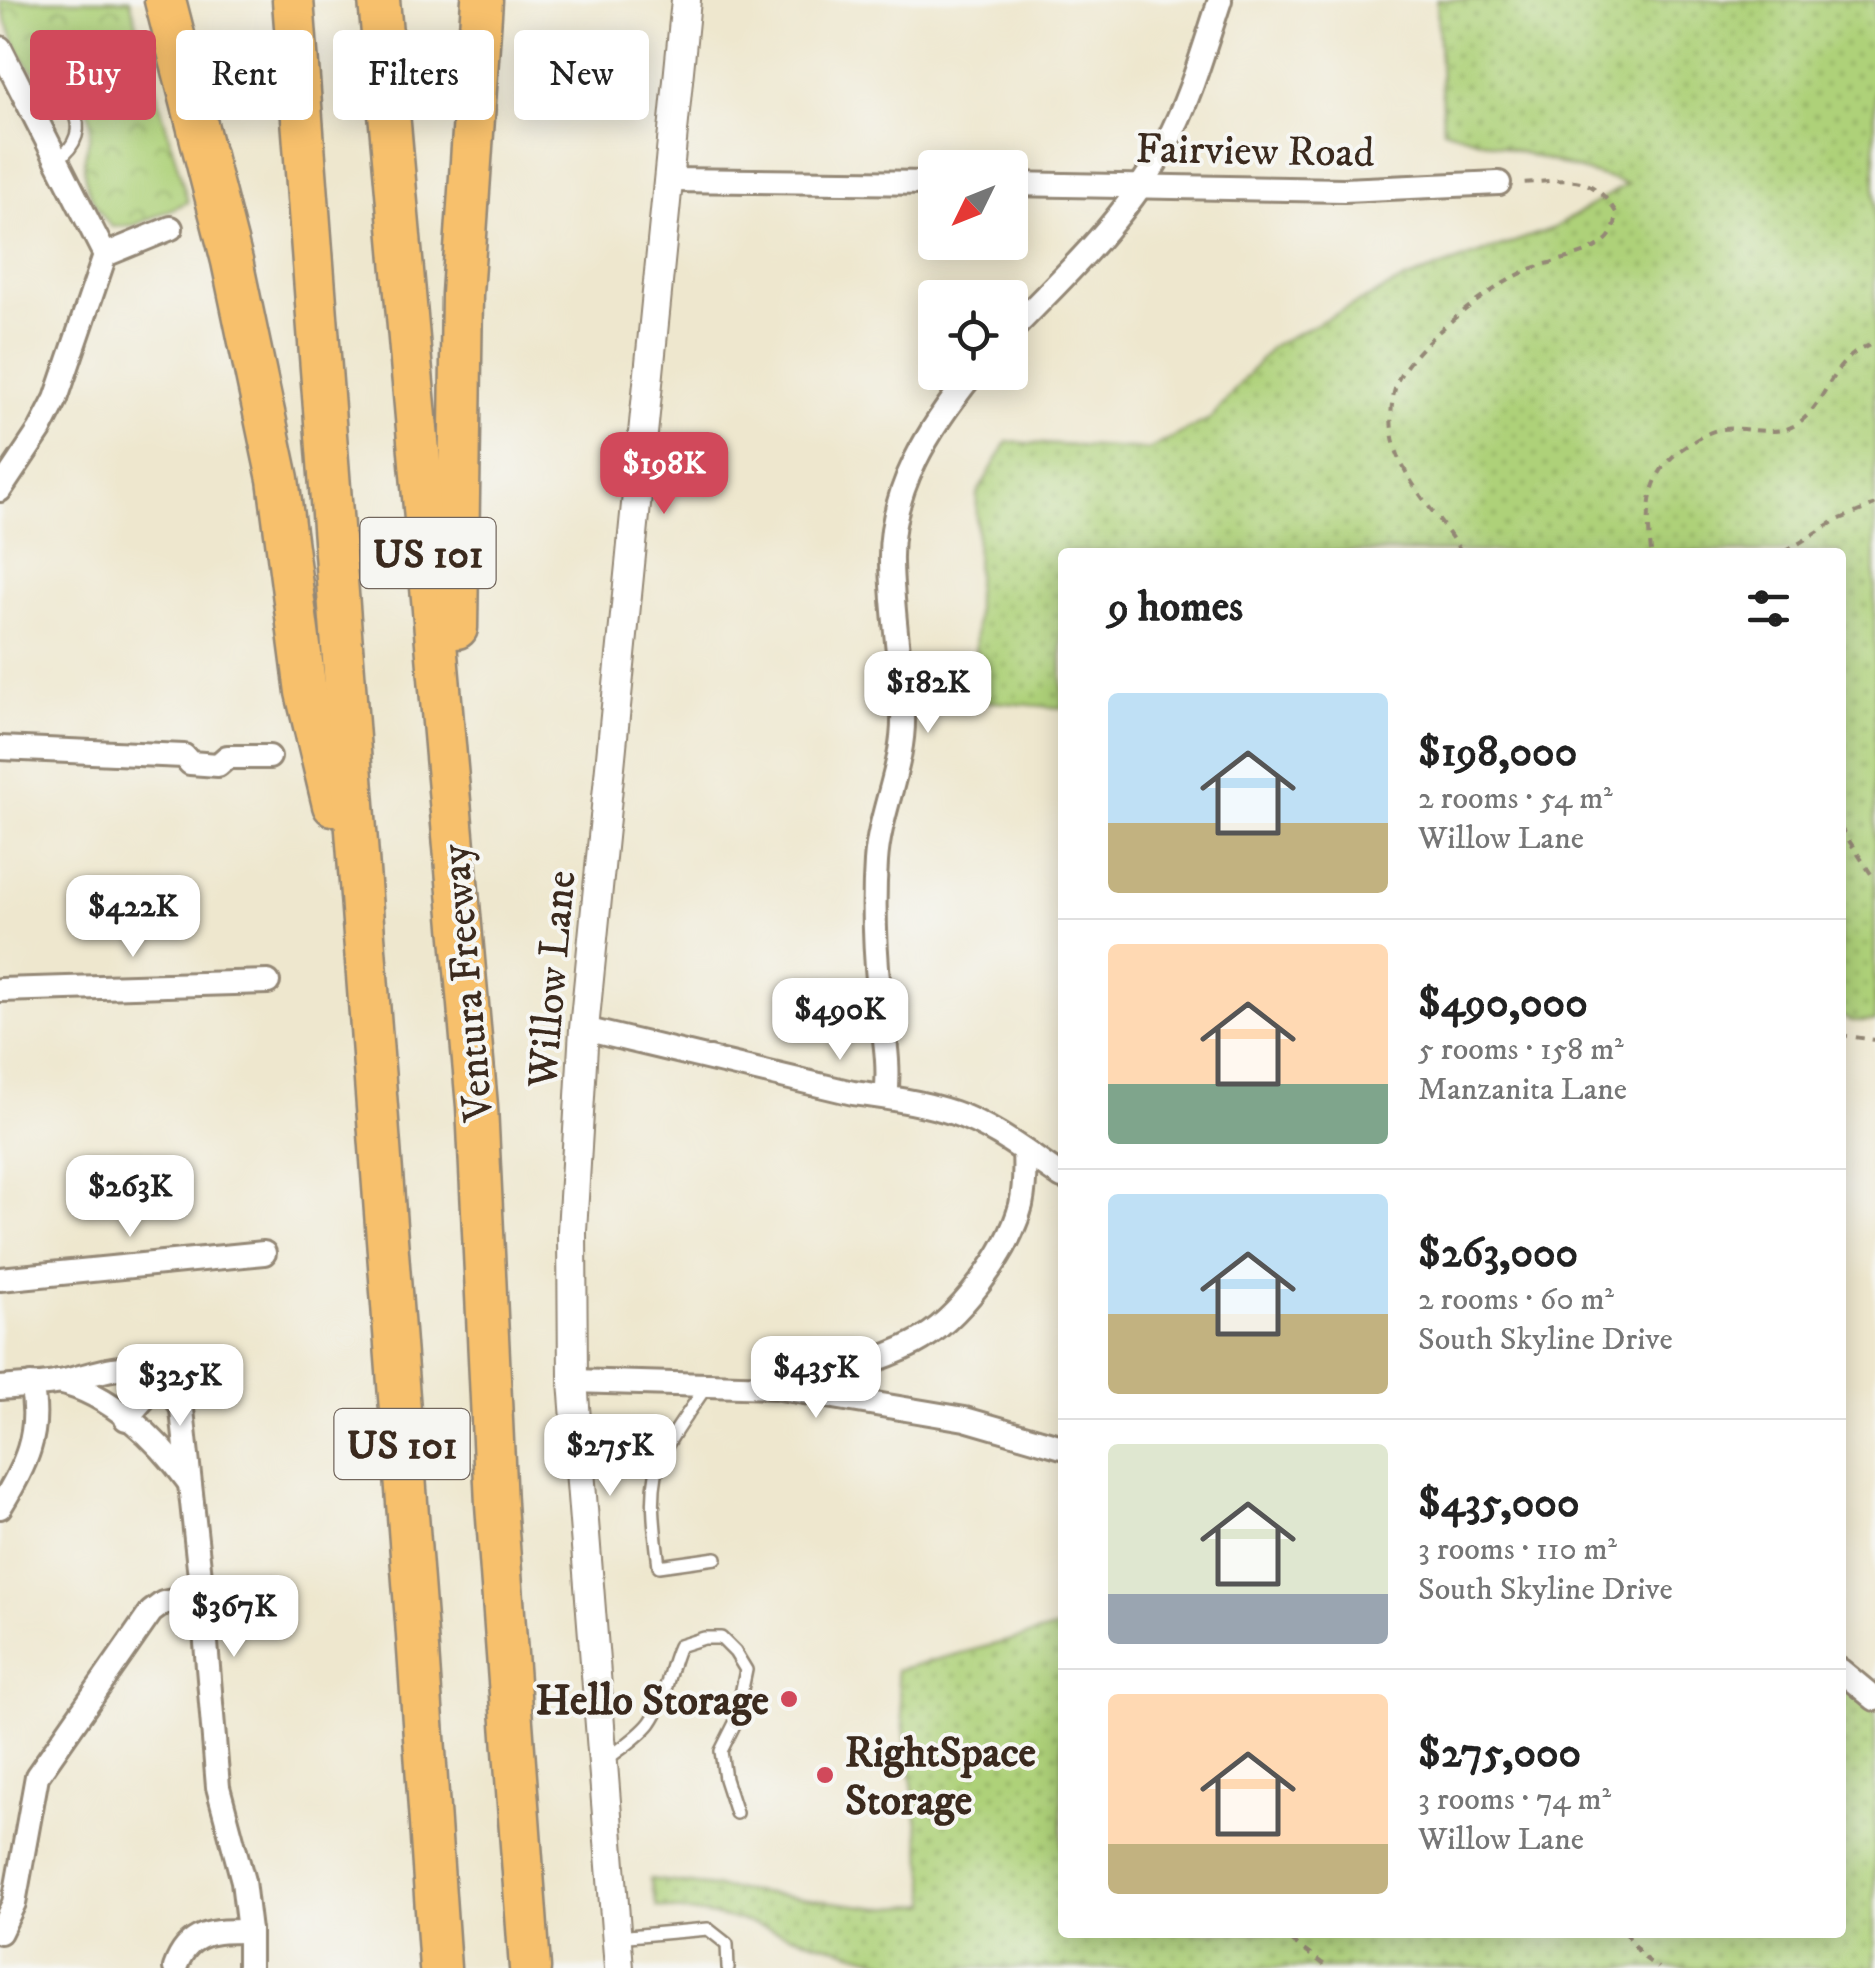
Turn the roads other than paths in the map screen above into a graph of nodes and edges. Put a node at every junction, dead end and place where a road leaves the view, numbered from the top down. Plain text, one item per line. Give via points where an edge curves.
1 (165, 0) edge
2 (293, 0) edge
3 (379, 0) edge
4 (482, 0) edge
5 (686, 0) edge
6 (1220, 0) edge
7 (0, 48) edge
8 (24, 96) junction
9 (57, 160) junction
10 (670, 180) junction
11 (918, 183) edge
12 (1499, 183) road end
13 (1028, 184) edge
14 (1140, 185) junction
15 (172, 228) dead end
16 (105, 255) junction
17 (1028, 313) edge
18 (961, 390) edge
19 (0, 490) edge
20 (0, 748) edge
21 (269, 757) dead end
22 (361, 920) junction
23 (268, 982) dead end
24 (0, 990) edge
25 (584, 1029) junction
26 (886, 1096) junction
27 (477, 1106) junction
28 (1024, 1151) junction
29 (1058, 1174) edge
30 (264, 1253) dead end
31 (0, 1278) edge
32 (162, 1378) junction
33 (573, 1381) junction
34 (58, 1382) junction
35 (32, 1385) junction
36 (707, 1385) junction
37 (774, 1387) junction
38 (0, 1388) edge
39 (126, 1419) junction
40 (1058, 1445) edge
41 (190, 1484) junction
42 (0, 1507) edge
43 (716, 1558) dead end
44 (202, 1595) junction
45 (1846, 1675) edge
46 (1875, 1700) edge
47 (603, 1763) junction
48 (736, 1813) dead end
49 (249, 1931) junction
50 (0, 1932) edge
51 (617, 1937) junction
52 (175, 1968) edge
53 (250, 1968) edge
54 (440, 1968) edge
55 (530, 1968) edge
56 (620, 1968) edge
57 (728, 1968) edge

1 - 22 highway via 232,261 278,479 306,692
2 - 22 highway, US 101
3 - 27 highway, Ventura Freeway / US 101
4 - 27 highway via 462,294 457,635 484,1032
5 - 10 street, Willow Lane
6 - 14 street via 1173,128
7 - 8 street
8 - 9 street
8 - 9 lane via 54,97 74,114 74,144
9 - 16 street
10 - 11 street
10 - 25 street, Willow Lane
12 - 14 street, Fairview Road via 1344,190
13 - 14 street, Fairview Road
14 - 17 street via 1110,228
15 - 16 street
16 - 19 street via 56,400
18 - 26 street via 917,452 890,559 904,718 874,894
20 - 21 street via 184,756 190,763 218,765 227,757
22 - 54 highway, US 101
23 - 24 street
25 - 26 street
25 - 33 street, Willow Lane via 572,1231
26 - 28 street via 954,1113
27 - 55 highway, Ventura Freeway / US 101 via 496,1504
28 - 29 street
28 - 37 street via 1025,1184 1014,1224 984,1276 941,1324 890,1355
30 - 31 street
32 - 34 street via 112,1366
32 - 39 street
32 - 41 street via 182,1410
33 - 36 street
33 - 47 street, Willow Lane
34 - 35 street
34 - 39 street
35 - 38 street
35 - 42 street via 32,1448
36 - 37 street
36 - 43 lane via 662,1455 654,1508 659,1566
37 - 40 street via 965,1419
39 - 41 street via 165,1450
41 - 44 street
44 - 49 street via 218,1787
44 - 50 street via 151,1612 45,1762 32,1793 14,1903
45 - 46 street
47 - 48 lane via 650,1723 679,1646 721,1638 746,1670 722,1751
47 - 51 street, Willow Lane
49 - 52 street via 206,1933
49 - 53 street
51 - 56 street, Willow Lane
51 - 57 lane via 708,1929 726,1944

